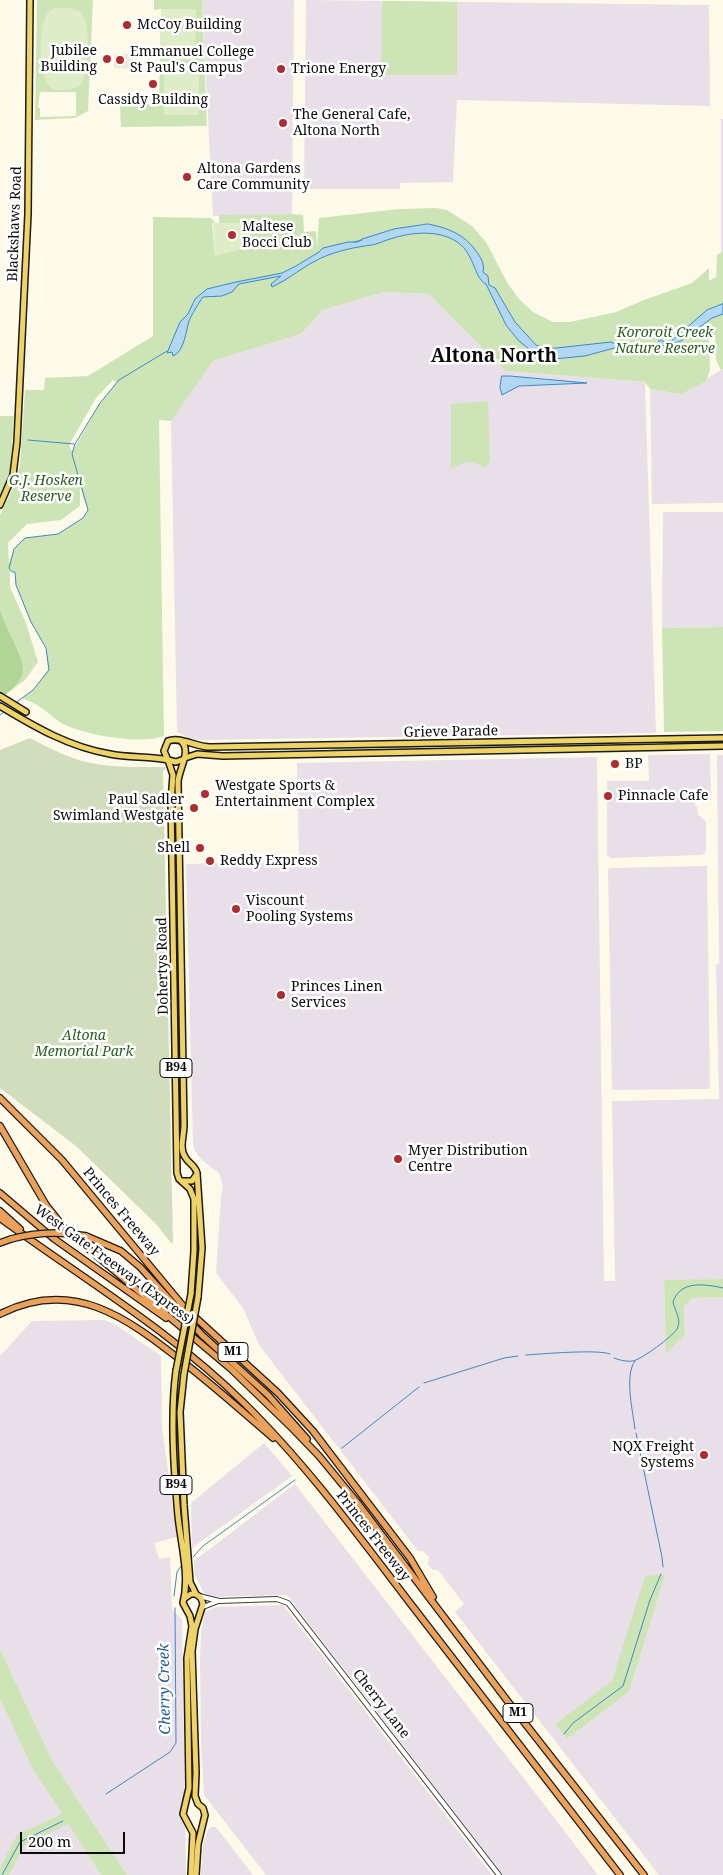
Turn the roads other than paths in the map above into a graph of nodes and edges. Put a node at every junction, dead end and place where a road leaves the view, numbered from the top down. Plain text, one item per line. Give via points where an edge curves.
1 (30, 0) edge
2 (0, 505) edge
3 (0, 696) edge
4 (0, 706) edge
5 (26, 712) dead end
6 (723, 738) edge
7 (181, 740) junction
8 (723, 746) edge
9 (184, 758) junction
10 (168, 760) junction
11 (174, 940) junction
12 (181, 940) junction
13 (174, 962) junction
14 (181, 962) junction
15 (0, 1098) edge
16 (0, 1126) edge
17 (193, 1165) junction
18 (197, 1172) junction
19 (177, 1173) junction
20 (182, 1181) junction
21 (0, 1193) edge
22 (0, 1211) edge
23 (0, 1218) edge
24 (0, 1243) edge
25 (58, 1261) junction
26 (0, 1314) edge
27 (216, 1356) junction
28 (309, 1474) junction
29 (356, 1501) junction
30 (198, 1595) junction
31 (184, 1599) junction
32 (219, 1601) junction
33 (202, 1608) junction
34 (186, 1611) junction
35 (447, 1620) junction
36 (199, 1805) junction
37 (185, 1809) junction
38 (203, 1821) junction
39 (189, 1824) junction
40 (191, 1875) edge
41 (196, 1875) edge
42 (499, 1875) edge
43 (620, 1875) edge
44 (644, 1875) edge

1 - 2 main road, Blackshaws Road via 28,214 17,448 13,475
3 - 5 main road
4 - 10 main road via 77,746 111,754
6 - 7 main road, Grieve Parade via 210,747
7 - 9 main road, B94 via 187,749
7 - 10 main road via 173,739 166,743 164,751
8 - 9 main road, Grieve Parade via 197,754
9 - 10 main road via 176,762
9 - 12 main road, Dohertys Road / B94 via 178,782
10 - 11 main road, Dohertys Road / B94 via 173,775
11 - 12 main road
11 - 13 main road, Dohertys Road / B94
12 - 14 main road, Dohertys Road / B94
13 - 14 main road
13 - 19 main road, Dohertys Road / B94
14 - 17 main road, Dohertys Road / B94 via 182,1147 184,1156
15 - 35 highway, Princes Freeway / M1 via 62,1160 184,1307 278,1393 313,1431 410,1558
16 - 27 highway via 46,1205 66,1230
17 - 18 main road, Dohertys Road / B94
17 - 19 main road via 183,1165
18 - 20 main road via 192,1180
18 - 30 main road, Dohertys Road / B94, bridge via 202,1241 198,1297 180,1412 190,1582
19 - 20 main road, B94
20 - 31 main road, B94, bridge via 194,1199 191,1294 176,1371 173,1410 178,1514 186,1576
21 - 27 highway, West Gate Freeway (Express) / M1 via 53,1238
22 - 25 highway, West Gate Freeway (Express) / M1
23 - 25 highway, M1
24 - 29 highway, bridge via 47,1232 71,1233 121,1251 140,1267 202,1335 268,1395 314,1446
25 - 28 highway, Princes Freeway / M1 via 145,1320 195,1359 244,1404
26 - 28 highway via 31,1303 60,1300 87,1304 113,1313 136,1326 203,1378
27 - 29 highway, Princes Freeway / M1 via 293,1429
28 - 43 highway, Princes Freeway / M1
29 - 35 highway, Princes Freeway / M1
30 - 31 main road via 191,1594
30 - 32 street, Cherry Lane
30 - 33 main road, B94 via 203,1601
31 - 34 main road, B94
32 - 33 street, Cherry Lane
32 - 42 street, Cherry Lane via 277,1599 288,1603
33 - 34 main road via 196,1613
33 - 36 main road, B94 via 192,1657 195,1794
34 - 37 main road, B94 via 192,1626 187,1658 189,1788
35 - 44 highway, Princes Freeway / M1
36 - 37 main road via 193,1804
36 - 38 main road, B94 via 204,1812
37 - 39 main road, B94 via 184,1817
38 - 39 main road
38 - 41 main road, B94
39 - 40 main road, B94 via 193,1833

